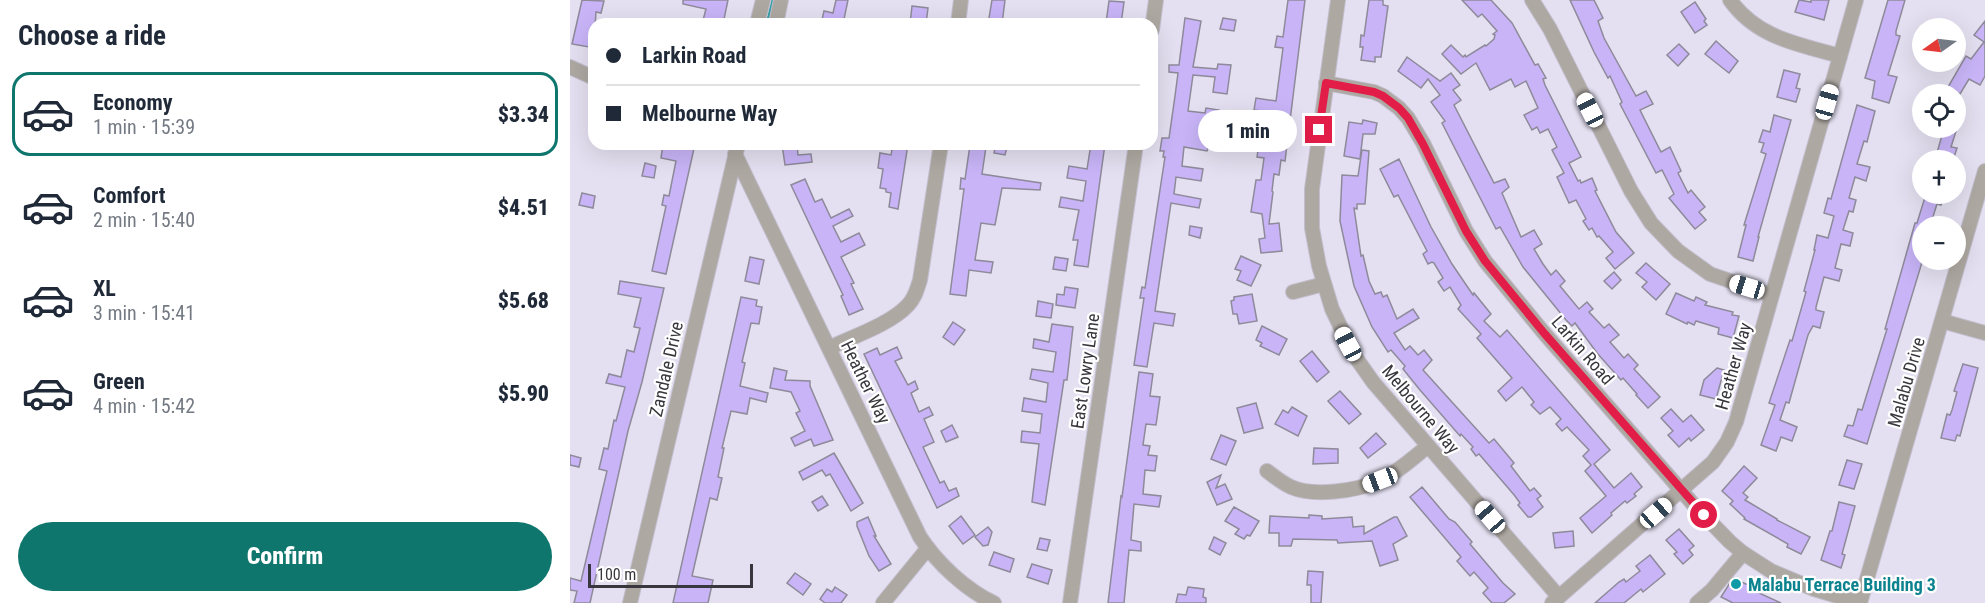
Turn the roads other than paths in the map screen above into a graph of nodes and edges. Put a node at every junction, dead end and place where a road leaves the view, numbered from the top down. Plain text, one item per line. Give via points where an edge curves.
1 (763, 0) edge
2 (781, 0) edge
3 (961, 0) edge
4 (1156, 0) edge
5 (1338, 0) edge
6 (1532, 0) edge
7 (1730, 0) edge
8 (1856, 0) edge
9 (759, 18) edge
10 (777, 18) edge
11 (959, 18) edge
12 (1154, 18) edge
13 (1840, 57) junction
14 (570, 67) edge
15 (588, 75) edge
16 (1326, 83) junction
17 (736, 150) edge
18 (736, 150) edge
19 (940, 150) edge
20 (1135, 150) edge
21 (1985, 171) edge
22 (1324, 284) junction
23 (1293, 292) dead end
24 (1771, 295) junction
25 (1942, 321) junction
26 (1985, 333) edge
27 (829, 348) junction
28 (1428, 446) junction
29 (1267, 471) dead end
30 (1682, 490) junction
31 (928, 548) junction
32 (1743, 553) junction
33 (1555, 600) edge
34 (630, 603) edge
35 (884, 603) edge
36 (994, 603) edge
37 (1070, 603) edge
38 (1697, 603) edge
39 (1860, 603) edge

1 - 9 street
2 - 10 street
3 - 11 street
4 - 12 street
5 - 16 street, Melbourne Way
6 - 24 street via 1651,224 1678,251 1710,274
7 - 13 street via 1746,19 1765,32
8 - 13 street, Heather Way
13 - 24 street, Heather Way
14 - 15 street
16 - 22 street, Melbourne Way via 1312,199 1315,247
16 - 30 street, Larkin Road via 1374,92 1408,118 1485,261
17 - 27 street, Heather Way
18 - 34 street, Zandale Drive
19 - 27 street via 916,294 902,311
20 - 37 street, East Lowry Lane
21 - 25 street, Malabu Drive
22 - 23 street
22 - 28 street, Melbourne Way via 1354,355
24 - 30 street, Heather Way via 1731,433 1713,462
25 - 26 street
25 - 39 street, Malabu Drive
27 - 31 street, Heather Way
28 - 29 street via 1380,480 1346,490 1292,487
28 - 33 street, Melbourne Way
30 - 32 street, Larkin Road
30 - 33 street, Heather Way
31 - 35 street
31 - 36 street, Heather Way via 959,579
32 - 38 street
32 - 39 street, Larkin Road via 1796,583

